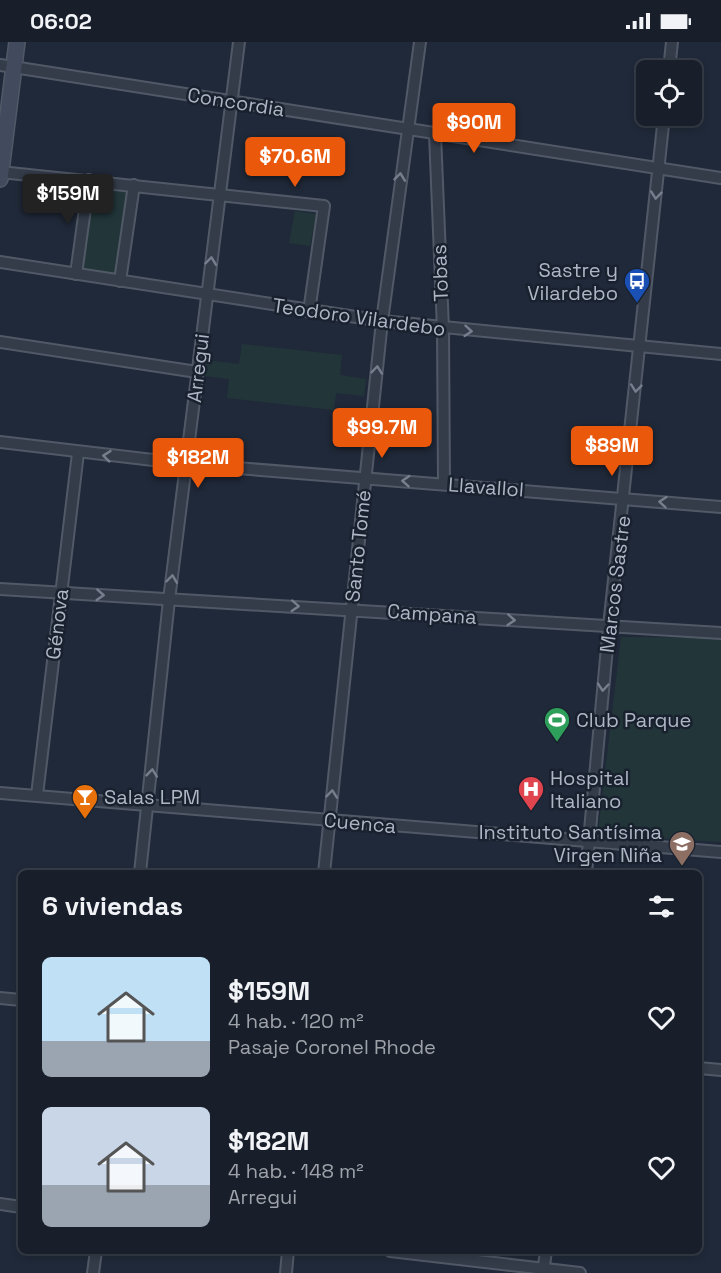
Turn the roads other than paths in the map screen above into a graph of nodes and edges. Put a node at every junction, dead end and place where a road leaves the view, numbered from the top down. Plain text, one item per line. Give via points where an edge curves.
1 (18, 42) edge
2 (239, 42) edge
3 (420, 42) edge
4 (672, 42) edge
5 (670, 60) edge
6 (7, 66) edge
7 (231, 101) junction
8 (663, 126) edge
9 (406, 129) junction
10 (435, 134) junction
11 (659, 168) junction
12 (0, 175) edge
13 (721, 178) edge
14 (89, 180) junction
15 (134, 185) junction
16 (218, 193) junction
17 (0, 262) edge
18 (76, 274) junction
19 (120, 281) junction
20 (207, 294) junction
21 (309, 312) junction
22 (382, 321) junction
23 (443, 329) junction
24 (0, 342) edge
25 (640, 347) junction
26 (721, 354) edge
27 (197, 372) junction
28 (0, 442) edge
29 (78, 453) junction
30 (187, 464) junction
31 (365, 479) junction
32 (444, 484) junction
33 (624, 498) junction
34 (721, 507) edge
35 (0, 589) edge
36 (61, 593) junction
37 (170, 600) junction
38 (351, 609) junction
39 (609, 626) junction
40 (721, 633) edge
41 (0, 793) edge
42 (36, 795) junction
43 (149, 804) junction
44 (329, 820) junction
45 (589, 840) junction
46 (721, 852) edge
47 (140, 870) edge
48 (324, 870) edge
49 (586, 870) edge
50 (0, 998) edge
51 (18, 1000) edge
52 (702, 1068) edge
53 (721, 1070) edge
54 (0, 1204) edge
55 (18, 1207) edge
56 (96, 1254) edge
57 (288, 1254) edge
58 (413, 1254) edge
59 (546, 1254) edge
60 (543, 1271) edge
61 (93, 1273) edge
62 (286, 1273) edge
63 (580, 1273) edge

1 - 6 street
2 - 7 street, Arregui
3 - 9 street, Santo Tomé
4 - 5 street
6 - 7 street, Concordia
6 - 12 street
7 - 9 street, Concordia
7 - 16 street, Arregui
8 - 11 street, Marcos Sastre
9 - 10 street, Concordia
22 -> 9 street, Santo Tomé
10 - 11 street, Concordia
10 - 23 street, Tobas
11 - 13 street, Concordia
11 -> 25 street, Marcos Sastre
12 - 14 street
14 - 15 street
14 - 18 street
15 - 16 street
15 - 19 street
20 -> 16 street, Arregui
16 - 21 street via 324,206
17 - 18 street, Teodoro Vilardebo
18 - 19 street, Teodoro Vilardebo
19 - 20 street, Teodoro Vilardebo
20 - 21 street, Teodoro Vilardebo
20 - 27 street, Arregui
21 - 22 street, Teodoro Vilardebo
22 - 23 street, Teodoro Vilardebo
31 -> 22 street, Santo Tomé
23 -> 25 street, Teodoro Vilardebo
23 - 32 street, Tobas
24 - 27 street
25 - 26 street, Teodoro Vilardebo
25 -> 33 street, Marcos Sastre
27 - 30 street, Arregui
28 - 29 street, Llavallol
30 -> 29 street, Llavallol
29 - 36 street, Génova
30 - 31 street, Llavallol
37 -> 30 street, Arregui
32 -> 31 street, Llavallol
31 - 38 street, Santo Tomé
32 - 33 street, Llavallol
34 -> 33 street, Llavallol
33 - 39 street, Marcos Sastre
35 - 36 street, Campana
36 -> 37 street, Campana
36 - 42 street, Génova
37 -> 38 street, Campana
43 -> 37 street, Arregui
38 -> 39 street, Campana
44 -> 38 street, Santo Tomé
39 - 40 street, Campana
39 -> 45 street, Marcos Sastre
41 - 42 street, Cuenca
42 - 43 street, Cuenca
43 - 44 street, Cuenca
43 - 47 street, Arregui
44 - 45 street, Cuenca
44 - 48 street, Santo Tomé
45 - 46 street, Cuenca
45 - 49 street, Marcos Sastre
50 - 51 street
52 - 53 street
54 - 55 street
56 - 61 street
57 - 62 street
58 - 60 street
59 - 60 street
60 - 63 street

